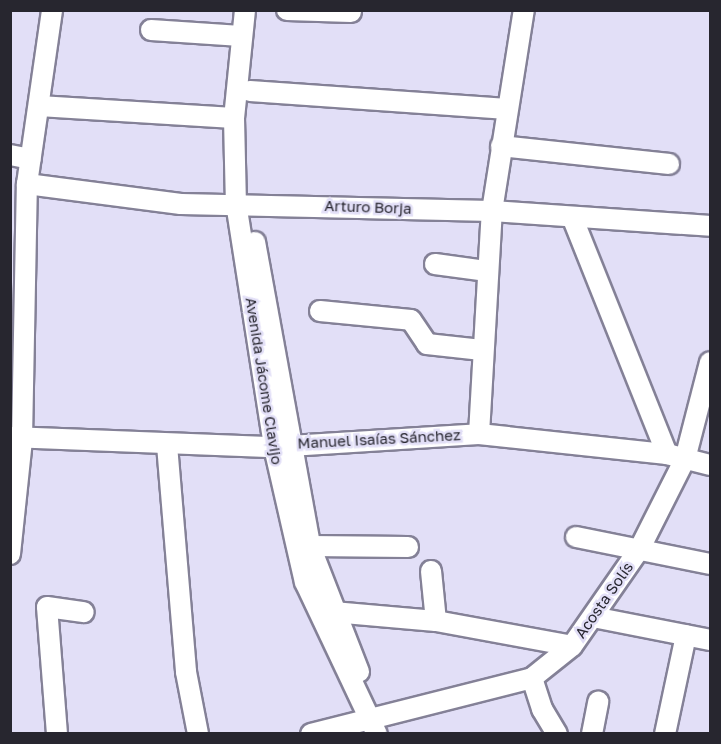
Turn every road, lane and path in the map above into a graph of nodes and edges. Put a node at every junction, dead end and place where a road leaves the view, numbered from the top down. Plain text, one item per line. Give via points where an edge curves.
1 (52, 10) edge
2 (245, 10) edge
3 (257, 10) edge
4 (287, 10) edge
5 (524, 10) edge
6 (351, 12) dead end
7 (151, 30) dead end
8 (241, 36) junction
9 (250, 91) junction
10 (39, 106) junction
11 (507, 109) junction
12 (234, 118) junction
13 (501, 146) junction
14 (10, 155) edge
15 (31, 159) junction
16 (669, 164) dead end
17 (27, 184) junction
18 (242, 203) junction
19 (492, 211) junction
20 (573, 219) junction
21 (711, 226) edge
22 (435, 264) dead end
23 (486, 271) junction
24 (320, 311) dead end
25 (482, 350) junction
26 (711, 362) edge
27 (479, 434) junction
28 (16, 438) edge
29 (167, 445) junction
30 (284, 445) junction
31 (676, 456) junction
32 (711, 465) edge
33 (576, 537) dead end
34 (310, 546) junction
35 (408, 547) dead end
36 (640, 548) junction
37 (10, 554) edge
38 (711, 564) edge
39 (431, 571) dead end
40 (84, 612) dead end
41 (333, 612) junction
42 (593, 617) junction
43 (436, 621) junction
44 (686, 635) junction
45 (711, 640) edge
46 (572, 646) junction
47 (532, 678) junction
48 (598, 702) dead end
49 (375, 723) edge
50 (57, 734) edge
51 (198, 734) edge
52 (311, 734) edge
53 (389, 734) edge
54 (557, 734) edge
55 (592, 734) edge
56 (665, 734) edge

1 - 10 street
2 - 8 street, Avenida Jácome Clavijo
3 - 9 street, Avenida Jácome Clavijo
4 - 6 street
5 - 11 street
7 - 8 street
8 - 12 street, Avenida Jácome Clavijo
9 - 11 street
9 - 18 street, Avenida Jácome Clavijo
10 - 12 street
10 - 15 street
11 - 13 street
12 - 18 street, Avenida Jácome Clavijo
13 - 16 street
13 - 19 street
14 - 15 street
15 - 17 street
17 - 18 street, Arturo Borja via 181,204
17 - 28 street
18 - 19 street, Arturo Borja
18 - 30 street, Avenida Jácome Clavijo
19 - 20 street, Arturo Borja
19 - 23 street
20 - 21 street, Arturo Borja
20 - 31 street
22 - 23 street
23 - 25 street
24 - 25 street via 411,320 427,344
25 - 27 street
26 - 31 street, Acosta Solís
27 - 30 street, Manuel Isaías Sánchez
27 - 31 street, Manuel Isaías Sánchez
28 - 29 street, Manuel Isaías Sánchez
28 - 37 street
29 - 30 street, Manuel Isaías Sánchez
29 - 51 street via 186,672
30 - 34 street, Avenida Jácome Clavijo
30 - 49 street, Avenida Jácome Clavijo via 305,582
31 - 32 street, Manuel Isaías Sánchez
31 - 36 street, Acosta Solís
33 - 36 street
34 - 35 street
34 - 41 street, Avenida Jácome Clavijo
36 - 38 street
36 - 42 street, Acosta Solís
39 - 43 street
40 - 50 street via 47,607
41 - 43 street
41 - 49 street, Avenida Jácome Clavijo
42 - 44 street
42 - 46 street, Acosta Solís
43 - 46 street
44 - 45 street
44 - 56 street
46 - 47 street, Acosta Solís
47 - 49 street, Acosta Solís
47 - 54 street via 542,709
48 - 55 street
49 - 52 street, Acosta Solís
49 - 53 street, Avenida Jácome Clavijo

